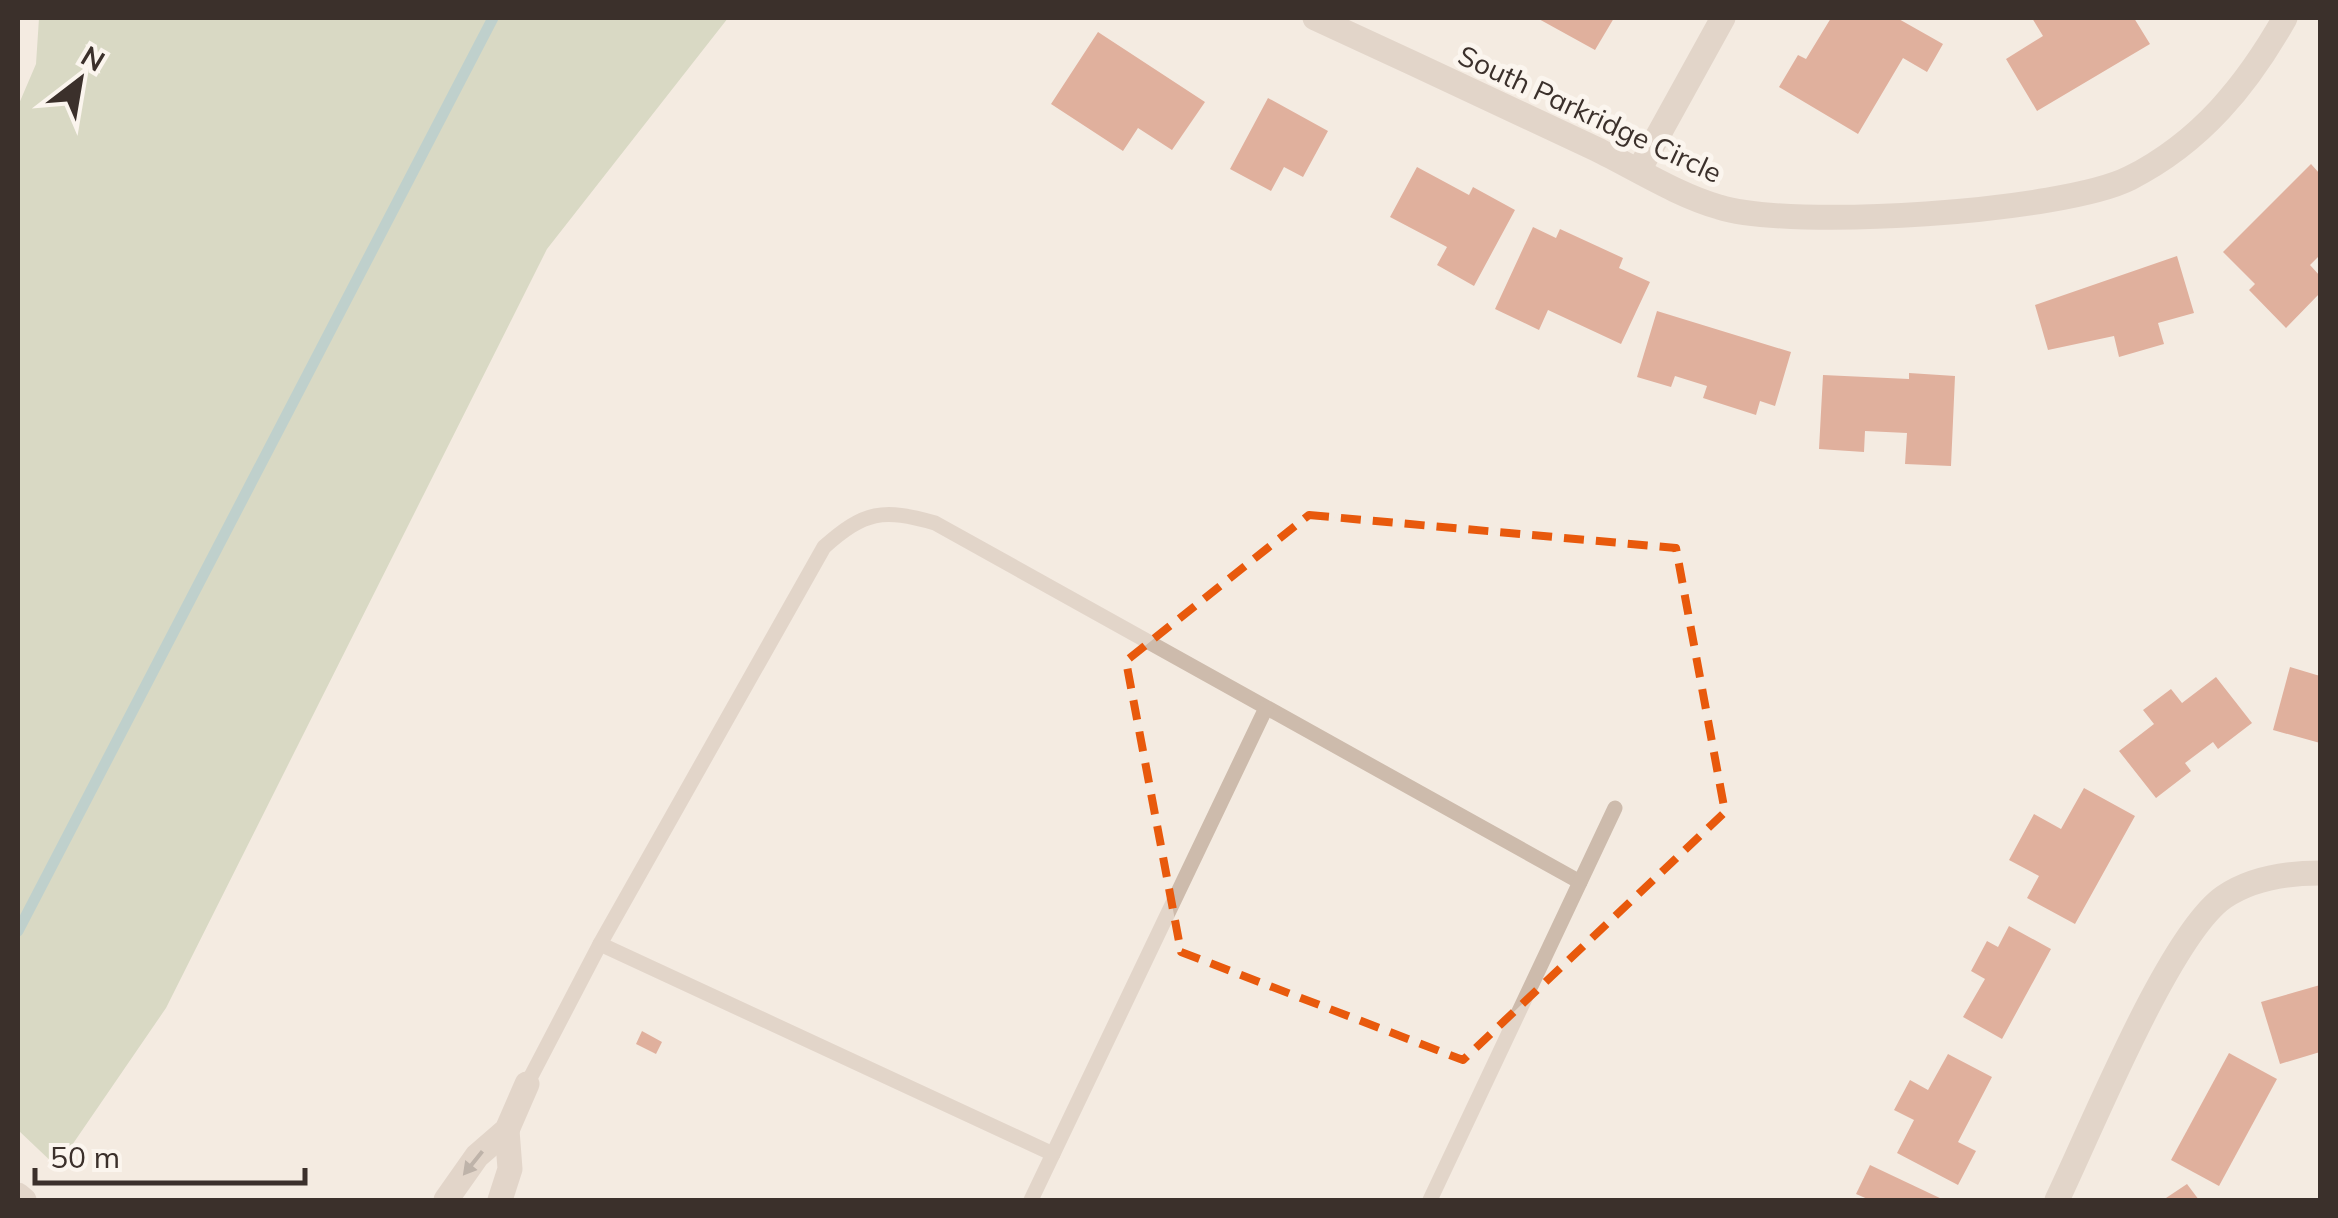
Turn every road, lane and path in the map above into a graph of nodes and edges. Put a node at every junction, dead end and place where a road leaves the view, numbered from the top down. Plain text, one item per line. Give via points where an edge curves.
1 (1315, 18) edge
2 (1723, 18) edge
3 (2285, 18) edge
4 (1639, 170) junction
5 (1266, 708) junction
6 (1615, 808) dead end
7 (2320, 873) edge
8 (1580, 882) junction
9 (600, 944) junction
10 (528, 1084) joint
11 (506, 1130) junction
12 (1053, 1154) junction
13 (18, 1195) edge
14 (24, 1200) edge
15 (446, 1200) edge
16 (500, 1200) edge
17 (1032, 1200) edge
18 (1430, 1200) edge
19 (2057, 1200) edge

1 - 4 street, South Parkridge Circle
2 - 4 street
3 - 4 street, South Parkridge Circle via 2255,71 2176,150 2127,180 2068,196 1797,220 1719,208
5 - 8 lane
5 - 9 lane via 935,524 900,513 855,520 824,547
5 - 12 lane
6 - 8 lane
7 - 19 street via 2276,876 2224,897 2184,940
8 - 18 lane
9 - 10 lane
9 - 12 lane
10 - 11 street
11 -> 15 street via 476,1156
11 - 16 street via 510,1169
12 - 17 lane
13 - 14 street

